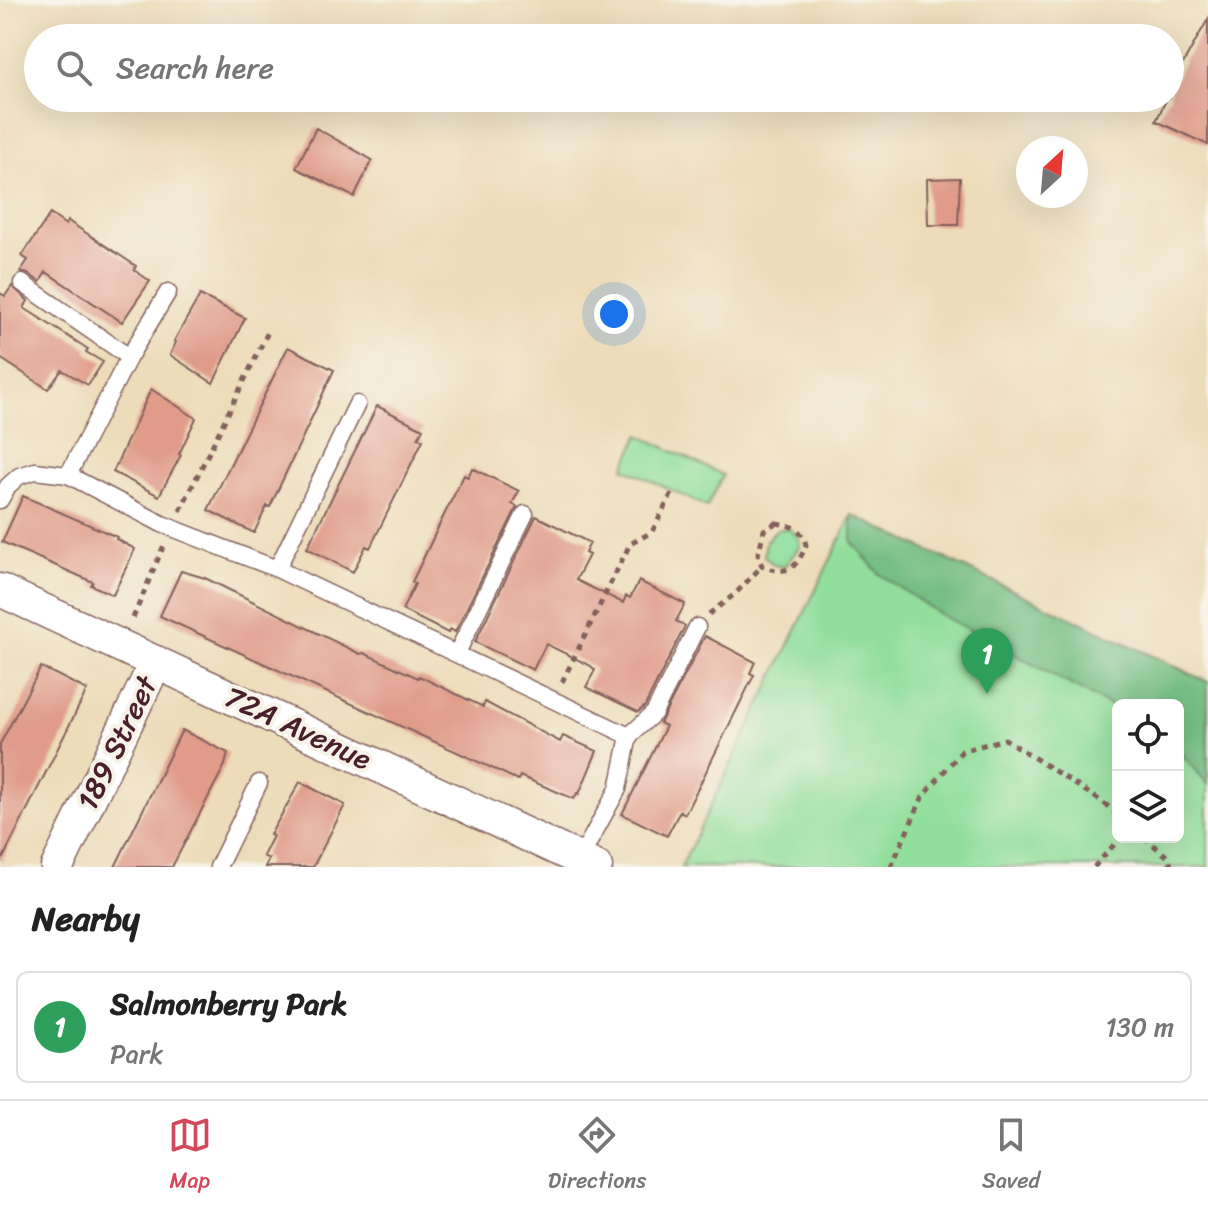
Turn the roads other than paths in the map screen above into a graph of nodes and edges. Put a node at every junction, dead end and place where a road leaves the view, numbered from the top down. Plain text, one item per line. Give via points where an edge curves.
1 (22, 283) dead end
2 (168, 292) dead end
3 (129, 357) junction
4 (357, 404) dead end
5 (68, 475) junction
6 (0, 500) edge
7 (525, 514) dead end
8 (277, 569) junction
9 (0, 590) edge
10 (697, 627) road end
11 (457, 653) junction
12 (156, 662) junction
13 (629, 736) junction
14 (259, 783) dead end
15 (584, 864) edge
16 (57, 867) edge
17 (218, 867) edge

1 - 3 lane
2 - 3 lane
3 - 5 lane
4 - 8 lane
5 - 6 lane via 35,471 19,476
5 - 8 lane via 171,528
7 - 11 lane
8 - 11 lane
9 - 12 street, 72A Avenue
10 - 13 lane via 654,713
11 - 13 lane
12 - 15 street, 72A Avenue
12 - 16 street, 189 Street
13 - 15 lane via 618,789
14 - 17 lane

